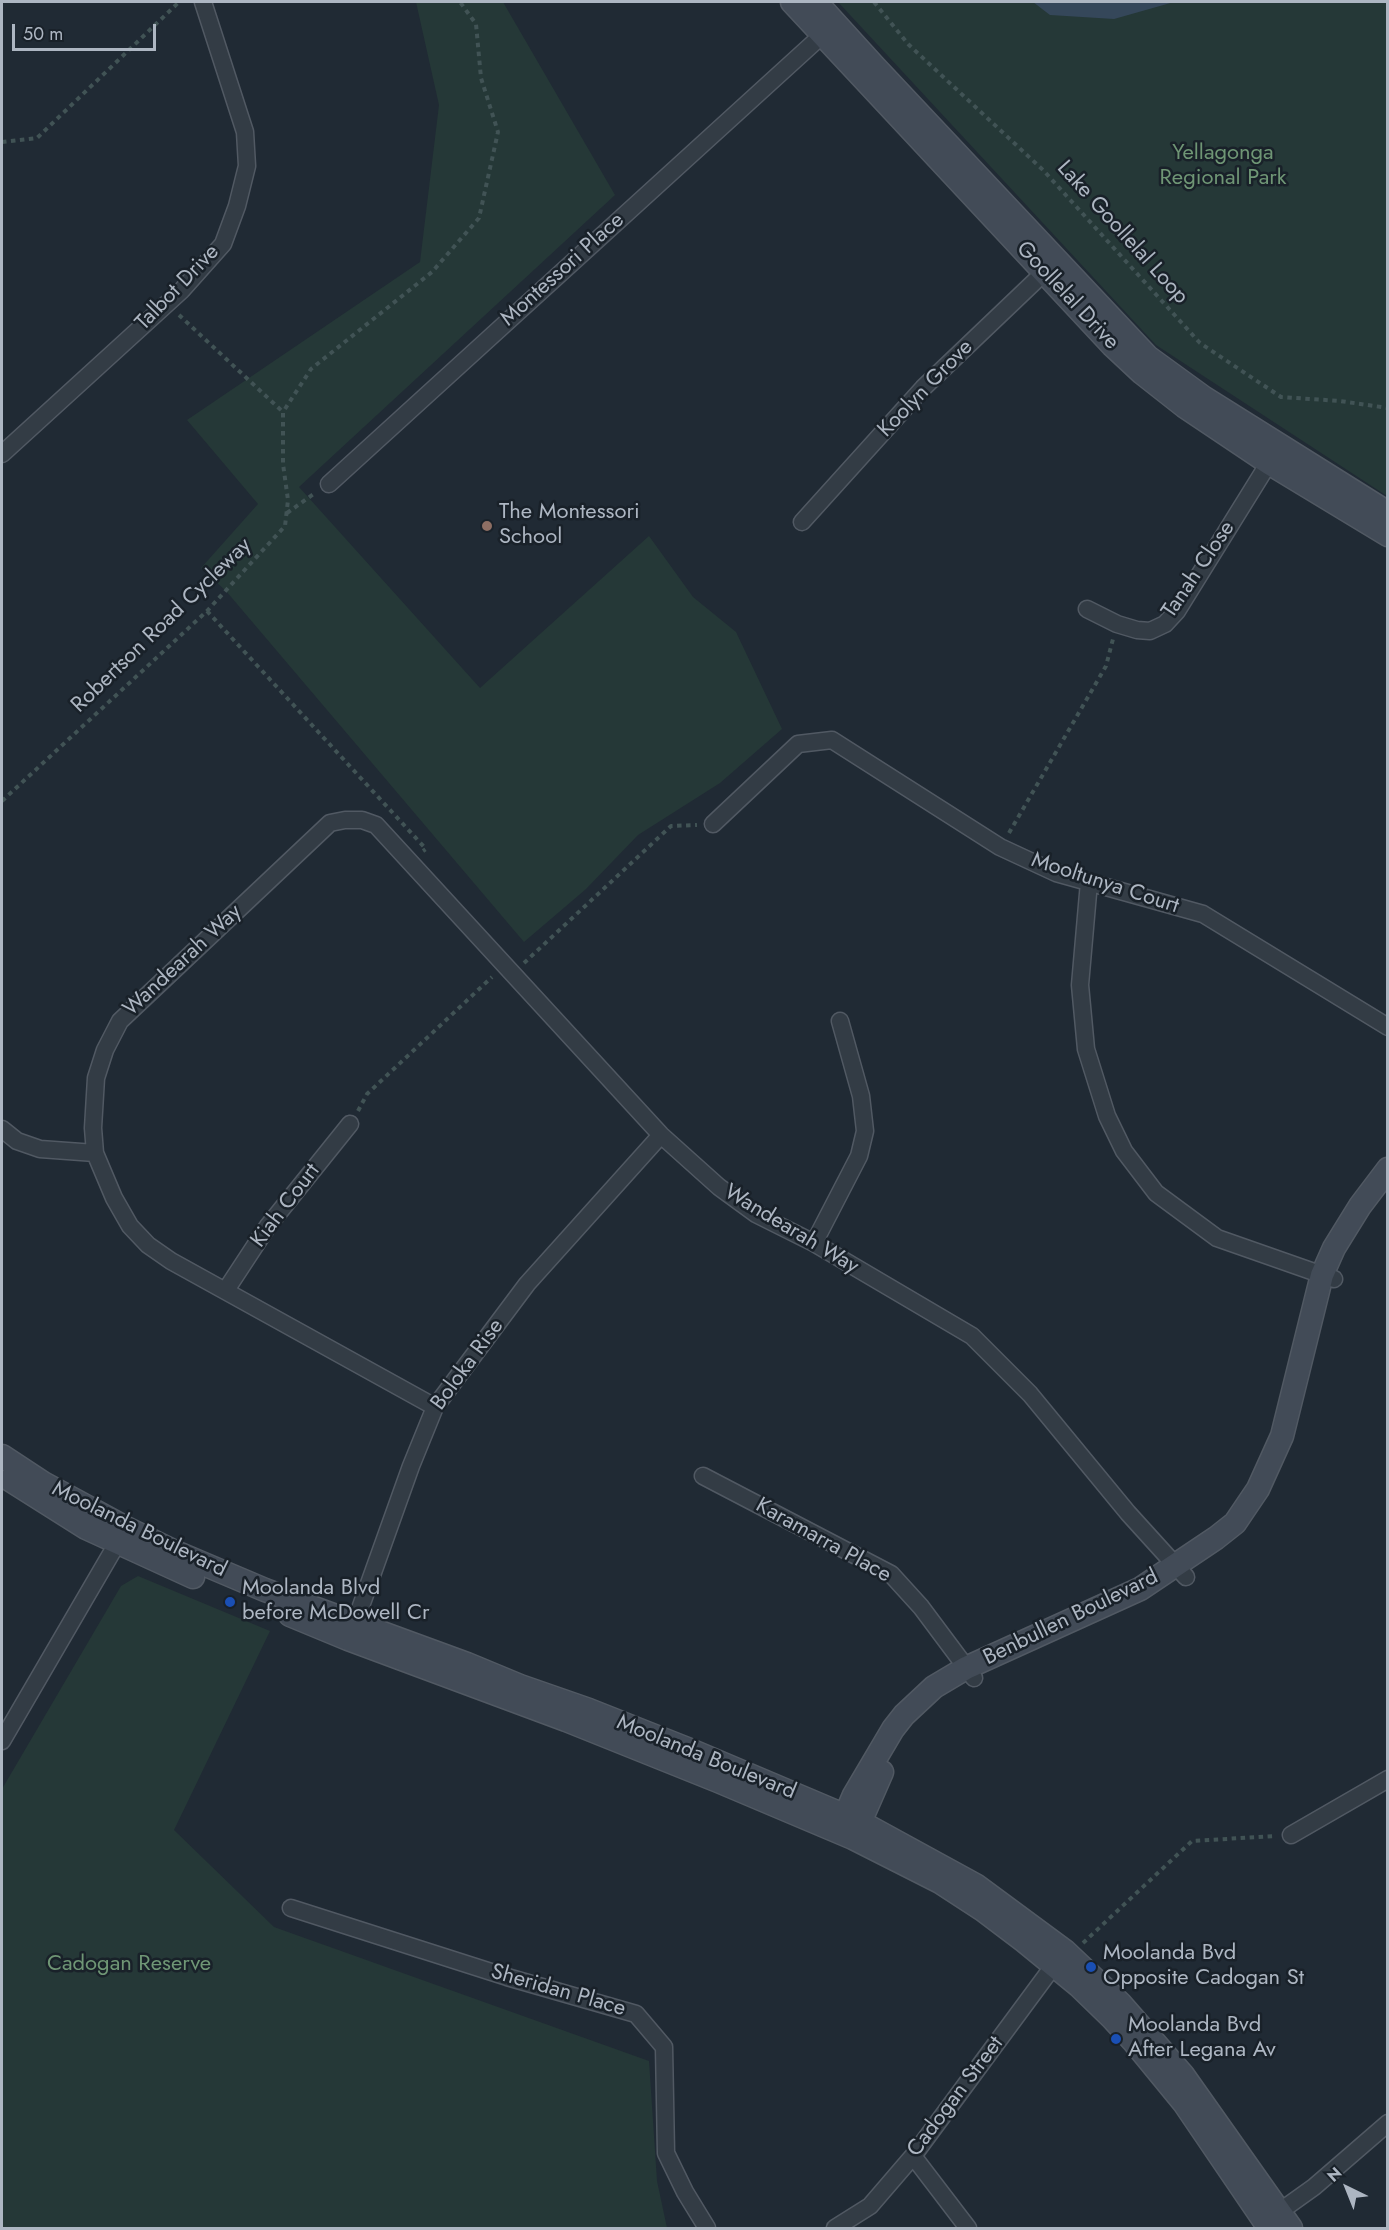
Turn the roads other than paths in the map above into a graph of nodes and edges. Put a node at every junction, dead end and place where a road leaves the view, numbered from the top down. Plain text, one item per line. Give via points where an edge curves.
1 (203, 2) edge
2 (792, 2) edge
3 (816, 2) edge
4 (830, 29) junction
5 (1050, 267) junction
6 (2, 454) edge
7 (1274, 454) junction
8 (329, 484) road end
9 (1388, 513) edge
10 (802, 522) dead end
11 (1388, 535) edge
12 (1087, 609) dead end
13 (713, 824) road end
14 (1089, 882) junction
15 (840, 1021) dead end
16 (1388, 1027) edge
17 (350, 1124) road end
18 (2, 1129) edge
19 (661, 1135) junction
20 (95, 1153) junction
21 (1388, 1169) edge
22 (1388, 1188) edge
23 (814, 1243) junction
24 (1328, 1277) junction
25 (226, 1290) junction
26 (435, 1407) junction
27 (2, 1456) edge
28 (2, 1474) edge
29 (703, 1476) dead end
30 (122, 1536) junction
31 (1181, 1571) junction
32 (352, 1631) junction
33 (970, 1673) junction
34 (2, 1741) edge
35 (1388, 1779) edge
36 (849, 1827) junction
37 (1291, 1835) road end
38 (291, 1908) dead end
39 (1065, 1955) junction
40 (1388, 2123) edge
41 (913, 2156) junction
42 (1276, 2223) edge
43 (707, 2229) edge
44 (835, 2229) edge
45 (968, 2229) edge

1 - 6 street, Talbot Drive via 244,132 247,166 223,244 182,290
2 - 4 street, Goollelal Drive
3 - 4 street, Goollelal Drive
4 - 5 street, Goollelal Drive
4 - 8 street, Montessori Place
5 - 7 street, Goollelal Drive via 1112,345 1142,373 1184,406
5 - 10 street, Koolyn Grove via 923,388
7 - 9 street, Goollelal Drive
7 - 11 street, Goollelal Drive
7 - 12 street, Tanah Close via 1165,624 1149,631 1137,630
13 - 14 street, Mooltunya Court via 798,744 832,740 1000,847 1056,873
14 - 16 street, Mooltunya Court via 1203,914
14 - 24 street via 1080,985 1086,1049 1107,1116 1124,1150 1156,1193 1217,1238
15 - 23 street via 861,1096 865,1131 854,1167
17 - 25 street, Kiah Court via 268,1226
18 - 20 street via 17,1141 40,1149
19 - 20 street, Wandearah Way via 376,825 345,820 330,823 120,1021 96,1078
19 - 23 street, Wandearah Way via 756,1214
19 - 26 street, Boloka Rise via 527,1284
20 - 25 street, Wandearah Way via 130,1226 148,1245
21 - 24 street, Benbullen Boulevard via 1334,1248
22 - 24 street, Benbullen Boulevard
23 - 31 street, Wandearah Way via 972,1336 1030,1394
24 - 31 street, Benbullen Boulevard via 1296,1436 1270,1494 1255,1519 1234,1540 1207,1563
25 - 26 street, Wandearah Way
26 - 32 street, Boloka Rise
27 - 30 street, Moolanda Boulevard
28 - 30 street, Moolanda Boulevard via 86,1528
29 - 33 street, Karamarra Place via 891,1574
30 - 32 street, Moolanda Boulevard via 254,1586
30 - 34 street
31 - 33 street, Benbullen Boulevard via 1085,1629
32 - 36 street, Moolanda Boulevard via 690,1749
33 - 36 street, Benbullen Boulevard via 934,1687 904,1714 876,1756
35 - 37 street
36 - 39 street, Moolanda Boulevard via 977,1886
38 - 43 street, Sheridan Place via 636,2014 664,2047 666,2153
39 - 41 street, Cadogan Street
39 - 42 street, Moolanda Boulevard via 1095,2002 1134,2042
40 - 42 street
41 - 44 street, Cadogan Street via 870,2206
41 - 45 street

